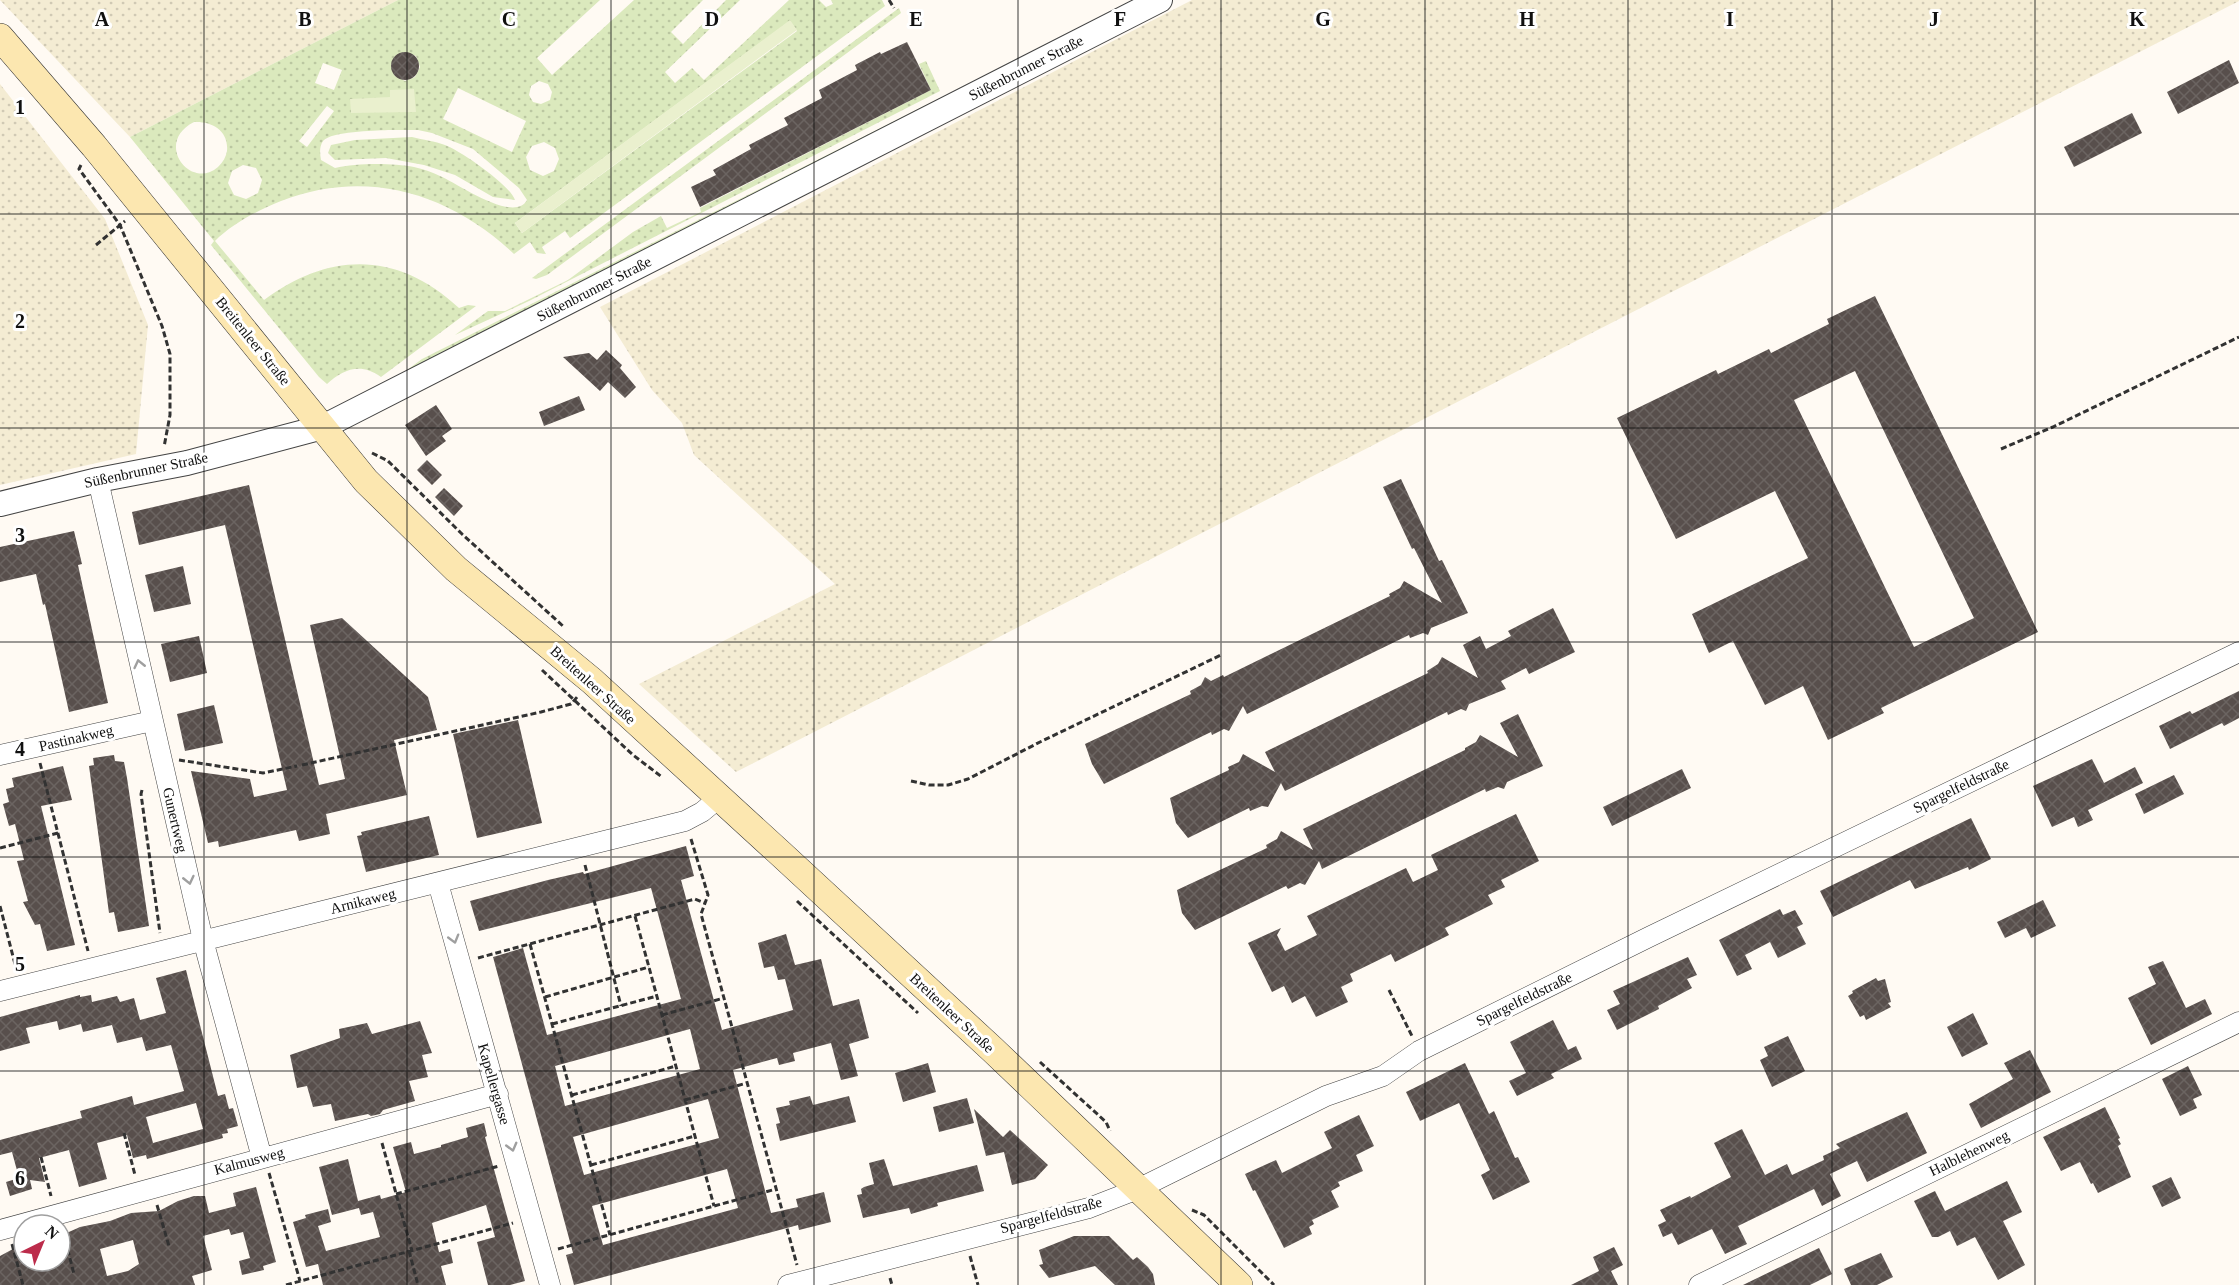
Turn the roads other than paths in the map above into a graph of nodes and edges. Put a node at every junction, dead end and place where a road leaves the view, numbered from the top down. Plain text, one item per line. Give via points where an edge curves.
1 (1160, 0) edge
2 (0, 37) edge
3 (322, 428) junction
4 (98, 480) junction
5 (0, 504) edge
6 (2239, 652) edge
7 (152, 721) junction
8 (0, 755) edge
9 (719, 798) junction
10 (438, 883) junction
11 (203, 940) junction
12 (0, 991) edge
13 (2239, 1022) edge
14 (498, 1094) junction
15 (263, 1157) junction
16 (1138, 1189) junction
17 (4, 1229) edge
18 (795, 1283) edge
19 (550, 1285) edge
20 (1239, 1285) edge
21 (1699, 1285) edge

1 - 3 street, Süßenbrunner Straße
2 - 3 main road, Breitenleer Straße via 94,146
3 - 4 street, Süßenbrunner Straße via 159,469
3 - 9 main road, Breitenleer Straße via 366,481 456,568 592,681
4 - 5 street, Süßenbrunner Straße
7 -> 4 street, Gunertweg
6 - 16 street, Spargelfeldstraße via 1659,932 1419,1051 1383,1076 1326,1096
7 - 8 street, Pastinakweg
7 -> 11 street, Gunertweg
9 - 10 street, Arnikaweg via 685,821
9 - 16 main road, Breitenleer Straße
10 - 11 street, Arnikaweg
10 -> 14 street, Kapellergasse
11 - 12 street, Arnikaweg
11 - 15 street, Gunertweg
13 - 21 street, Halblehenweg
14 - 15 street, Kalmusweg
14 -> 19 street, Kapellergasse
15 - 17 street, Kalmusweg
16 - 18 street, Spargelfeldstraße via 1089,1208
16 - 20 main road, Breitenleer Straße

